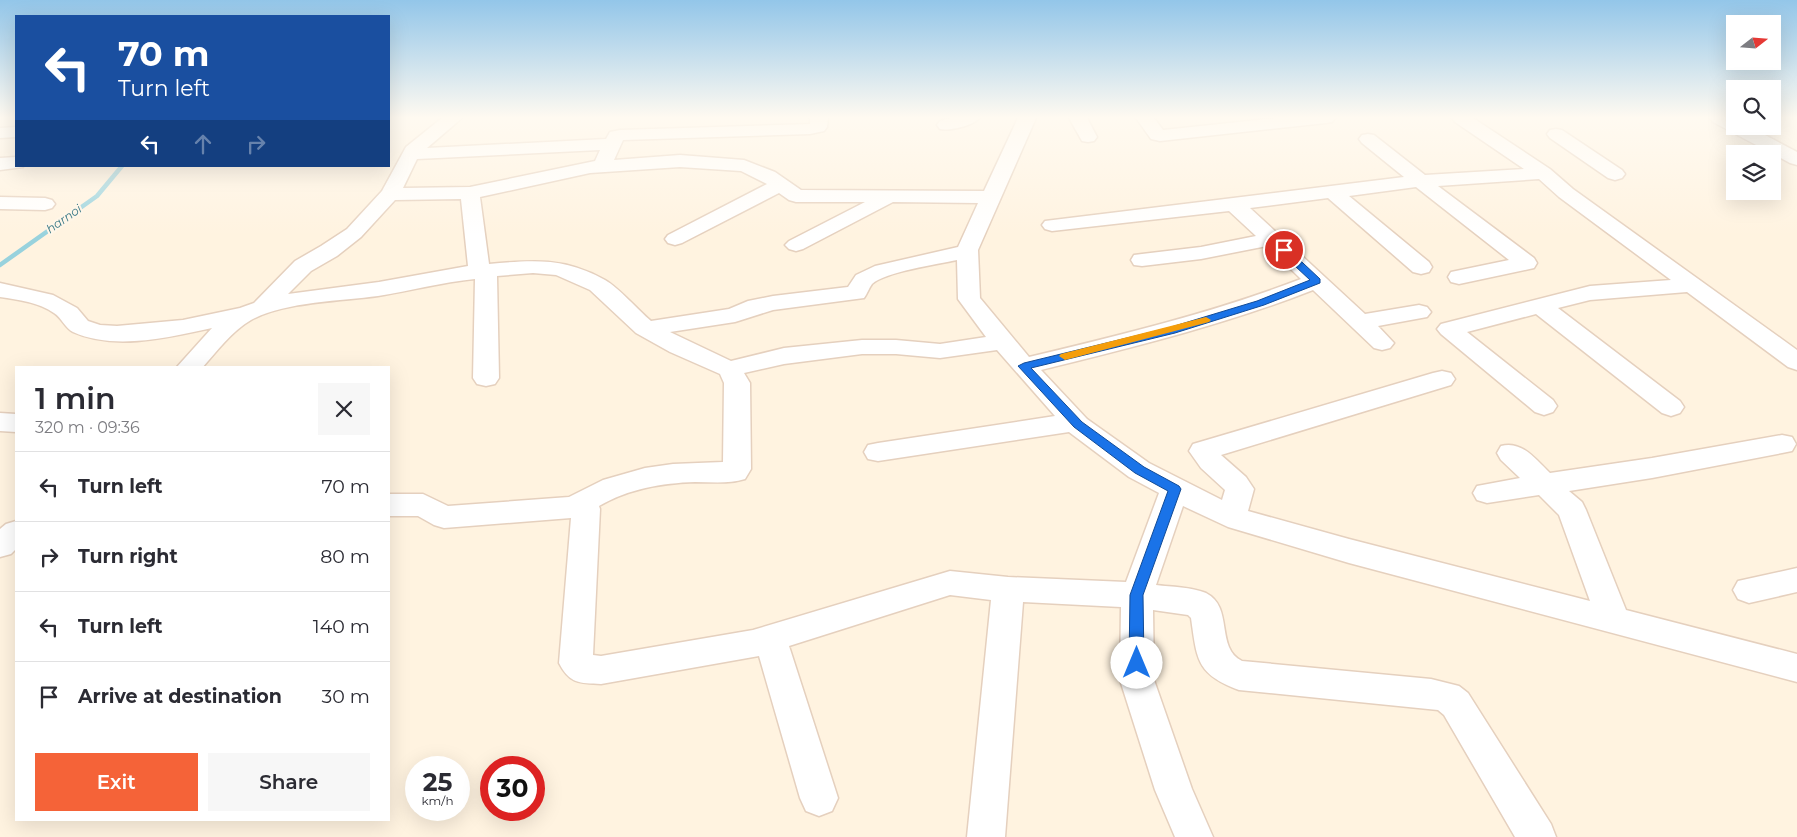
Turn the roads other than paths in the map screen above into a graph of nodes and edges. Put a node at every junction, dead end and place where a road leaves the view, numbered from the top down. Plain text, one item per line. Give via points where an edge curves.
1 (409, 157) edge
2 (606, 157) edge
3 (754, 157) edge
4 (1009, 157) edge
5 (1391, 157) edge
6 (1520, 157) edge
7 (1580, 157) edge
8 (15, 163) edge
9 (0, 164) edge
10 (602, 166) junction
11 (753, 170) junction
12 (1543, 173) junction
13 (1615, 174) dead end
14 (1421, 181) junction
15 (780, 184) junction
16 (1332, 192) junction
17 (470, 193) junction
18 (390, 194) junction
19 (890, 197) junction
20 (990, 197) junction
21 (0, 203) edge
22 (46, 204) dead end
23 (1235, 205) junction
24 (1052, 225) dead end
25 (675, 239) dead end
26 (1272, 239) junction
27 (796, 245) dead end
28 (966, 252) junction
29 (1142, 260) dead end
30 (1421, 267) dead end
31 (483, 271) junction
32 (1459, 277) dead end
33 (1317, 281) junction
34 (1692, 285) junction
35 (0, 290) edge
36 (1539, 305) junction
37 (252, 312) junction
38 (1419, 312) dead end
39 (1360, 322) junction
40 (647, 329) junction
41 (1002, 342) junction
42 (1382, 343) dead end
43 (1787, 344) edge
44 (1797, 362) edge
45 (190, 366) edge
46 (1024, 366) junction
47 (729, 369) junction
48 (486, 378) dead end
49 (1442, 379) dead end
50 (1544, 406) dead end
51 (1671, 407) dead end
52 (1076, 422) junction
53 (1782, 444) dead end
54 (878, 452) dead end
55 (1511, 453) dead end
56 (1544, 483) junction
57 (1175, 489) junction
58 (1487, 492) dead end
59 (390, 505) edge
60 (576, 507) junction
61 (1232, 516) junction
62 (15, 533) edge
63 (0, 546) edge
64 (1797, 580) edge
65 (1008, 588) junction
66 (1749, 590) dead end
67 (1137, 595) junction
68 (1613, 619) junction
69 (770, 638) junction
70 (1797, 668) edge
71 (819, 798) dead end
72 (986, 837) edge
73 (1194, 837) edge
74 (1537, 837) edge

1 - 18 street
2 - 10 street
3 - 11 street
4 - 20 street
5 - 14 street
6 - 12 street
7 - 13 street
8 - 9 street
10 - 11 street via 680,161 744,166
10 - 17 street
11 - 15 street
12 - 14 street
12 - 34 street
14 - 16 street
14 - 32 street via 1526,263
15 - 19 street via 796,196
15 - 25 street
16 - 23 street
16 - 30 street
17 - 18 street
17 - 31 street
18 - 37 street via 354,232 303,266
19 - 20 street
19 - 27 street
20 - 28 street
21 - 22 street
23 - 24 street
23 - 26 street
26 - 29 street
26 - 33 street
28 - 40 street via 871,276 863,281 856,293 810,297 762,306 736,315
28 - 41 street via 969,299
31 - 37 street via 286,301
31 - 40 street via 533,266 560,269 598,285
31 - 48 street
33 - 39 street
33 - 46 street via 1260,303 1171,330
34 - 36 street via 1590,293
34 - 43 street
35 - 37 street via 45,299 69,313 80,327 99,331 138,334
36 - 50 street via 1448,330
36 - 51 street
37 - 45 street via 217,336
38 - 39 street
39 - 42 street
40 - 47 street
41 - 46 street
41 - 47 street via 940,351 862,348 784,356
43 - 44 street
46 - 52 street
47 - 60 street via 736,383 735,472 654,476 616,487 584,500
49 - 61 street via 1203,452 1240,489
52 - 54 street
52 - 57 street via 1139,470
53 - 56 street via 1652,468
55 - 56 street
56 - 58 street
56 - 68 street via 1572,510
57 - 61 street
57 - 67 street
59 - 60 street via 423,505 444,517
60 - 69 street via 586,509 576,663 581,668 601,670 752,644
61 - 68 street via 1349,551
62 - 63 street
64 - 66 street
65 - 67 street
65 - 69 street via 950,583
65 - 72 street
67 - 73 street via 1137,680 1174,790
67 - 74 street via 1196,603 1206,612 1213,655 1224,668 1239,675 1447,697 1456,704
68 - 70 street
69 - 71 street

